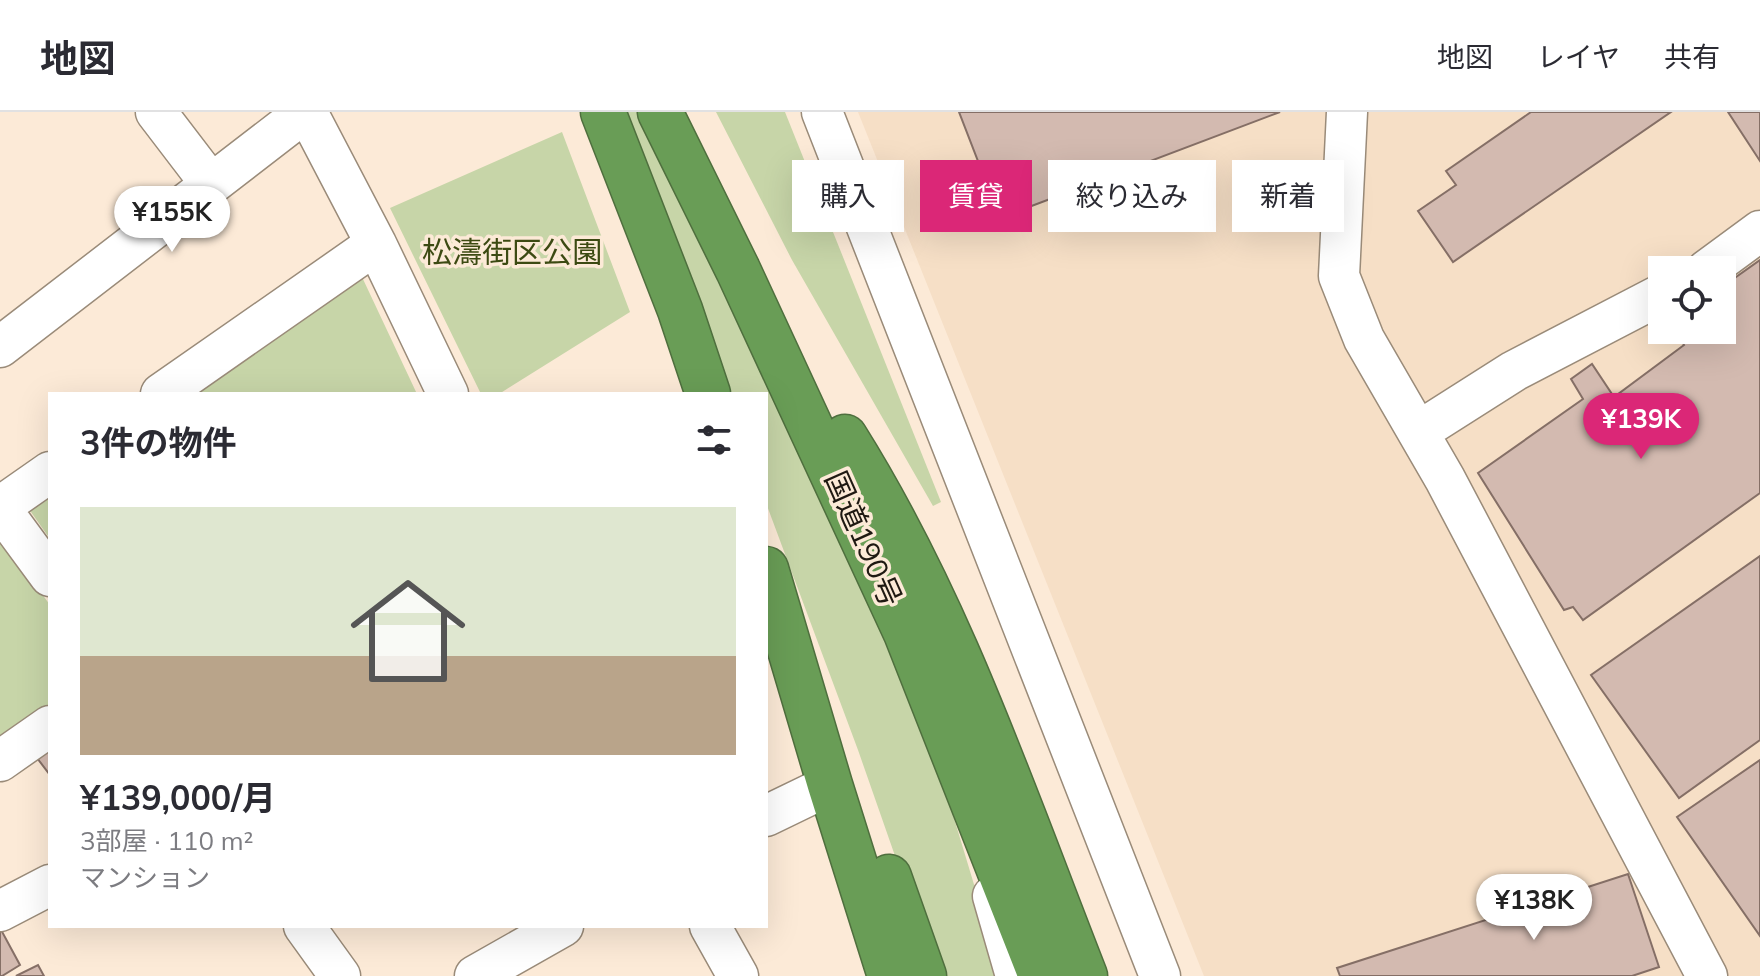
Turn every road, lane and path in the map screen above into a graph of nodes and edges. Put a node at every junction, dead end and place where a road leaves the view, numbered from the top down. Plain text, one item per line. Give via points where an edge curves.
1 (156, 112) edge
2 (306, 112) edge
3 (603, 112) edge
4 (660, 112) edge
5 (822, 112) edge
6 (1347, 112) edge
7 (211, 184) junction
8 (1760, 231) edge
9 (376, 244) junction
10 (1726, 256) edge
11 (738, 270) junction
12 (1648, 301) edge
13 (0, 347) edge
14 (164, 392) edge
15 (447, 392) edge
16 (707, 392) edge
17 (1418, 432) junction
18 (48, 473) edge
19 (0, 508) edge
20 (48, 573) edge
21 (769, 577) edge
22 (48, 727) edge
23 (954, 749) junction
24 (0, 761) edge
25 (830, 785) junction
26 (768, 815) edge
27 (48, 886) edge
28 (0, 911) edge
29 (305, 928) edge
30 (559, 928) edge
31 (711, 928) edge
32 (340, 976) edge
33 (475, 976) edge
34 (738, 976) edge
35 (890, 976) edge
36 (924, 976) edge
37 (1016, 976) edge
38 (1041, 976) edge
39 (1085, 976) edge
40 (1160, 976) edge
41 (1707, 976) edge

1 - 7 street
2 - 7 street
2 - 9 street
3 - 16 highway
4 - 11 highway, 国道190号
5 - 40 street
6 - 17 street via 1339,276 1364,339
7 - 13 street
8 - 10 street
9 - 14 street
9 - 15 street
11 - 23 highway, 国道190号 via 857,522
11 - 39 highway via 890,513 927,587 962,660
12 - 17 street via 1514,371
17 - 41 street
18 - 19 street
19 - 20 street
21 - 25 highway
21 - 36 highway via 851,768
22 - 24 street
23 - 37 street
23 - 38 highway, 国道190号
25 - 26 street
25 - 35 highway
27 - 28 street
29 - 32 street
30 - 33 street
31 - 34 street

